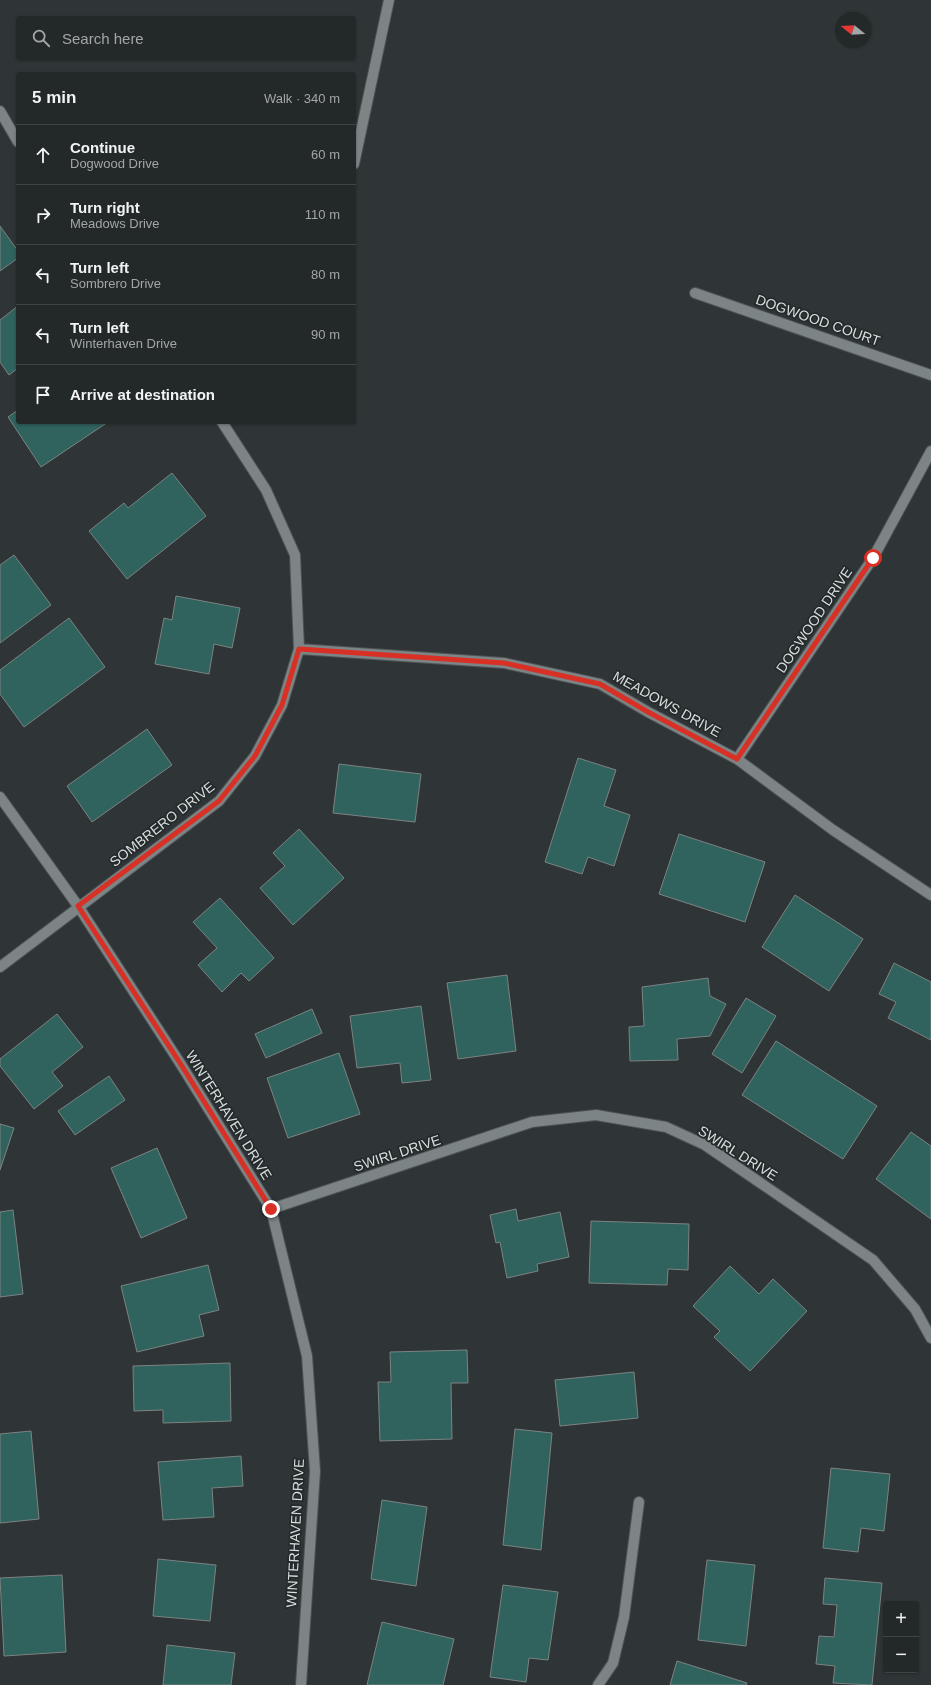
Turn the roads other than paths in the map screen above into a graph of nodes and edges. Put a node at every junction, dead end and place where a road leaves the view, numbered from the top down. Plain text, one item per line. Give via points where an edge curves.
1 (389, 0) edge
2 (0, 111) edge
3 (16, 139) edge
4 (356, 155) edge
5 (695, 292) dead end
6 (931, 375) edge
7 (223, 424) edge
8 (931, 451) edge
9 (299, 649) junction
10 (737, 759) junction
11 (0, 797) edge
12 (931, 895) edge
13 (78, 906) junction
14 (0, 967) edge
15 (271, 1209) junction
16 (931, 1338) edge
17 (639, 1502) dead end
18 (300, 1685) edge
19 (598, 1685) edge

1 - 4 street
2 - 3 street
5 - 6 street, DOGWOOD COURT
7 - 9 street, SOMBRERO DRIVE via 266,490 295,555
8 - 10 street, DOGWOOD DRIVE via 873,558
9 - 10 street, MEADOWS DRIVE via 504,663 600,684
9 - 13 street, SOMBRERO DRIVE via 282,705 255,756 219,801
10 - 12 street, MEADOWS DRIVE via 833,830
11 - 13 street, WINTERHAVEN DRIVE
13 - 14 street, SOMBRERO DRIVE
13 - 15 street, WINTERHAVEN DRIVE
15 - 16 street, SWIRL DRIVE via 532,1122 596,1115 666,1128 705,1145 873,1260 915,1309
15 - 18 street, WINTERHAVEN DRIVE via 307,1356 315,1471
17 - 19 street via 624,1616 613,1663

